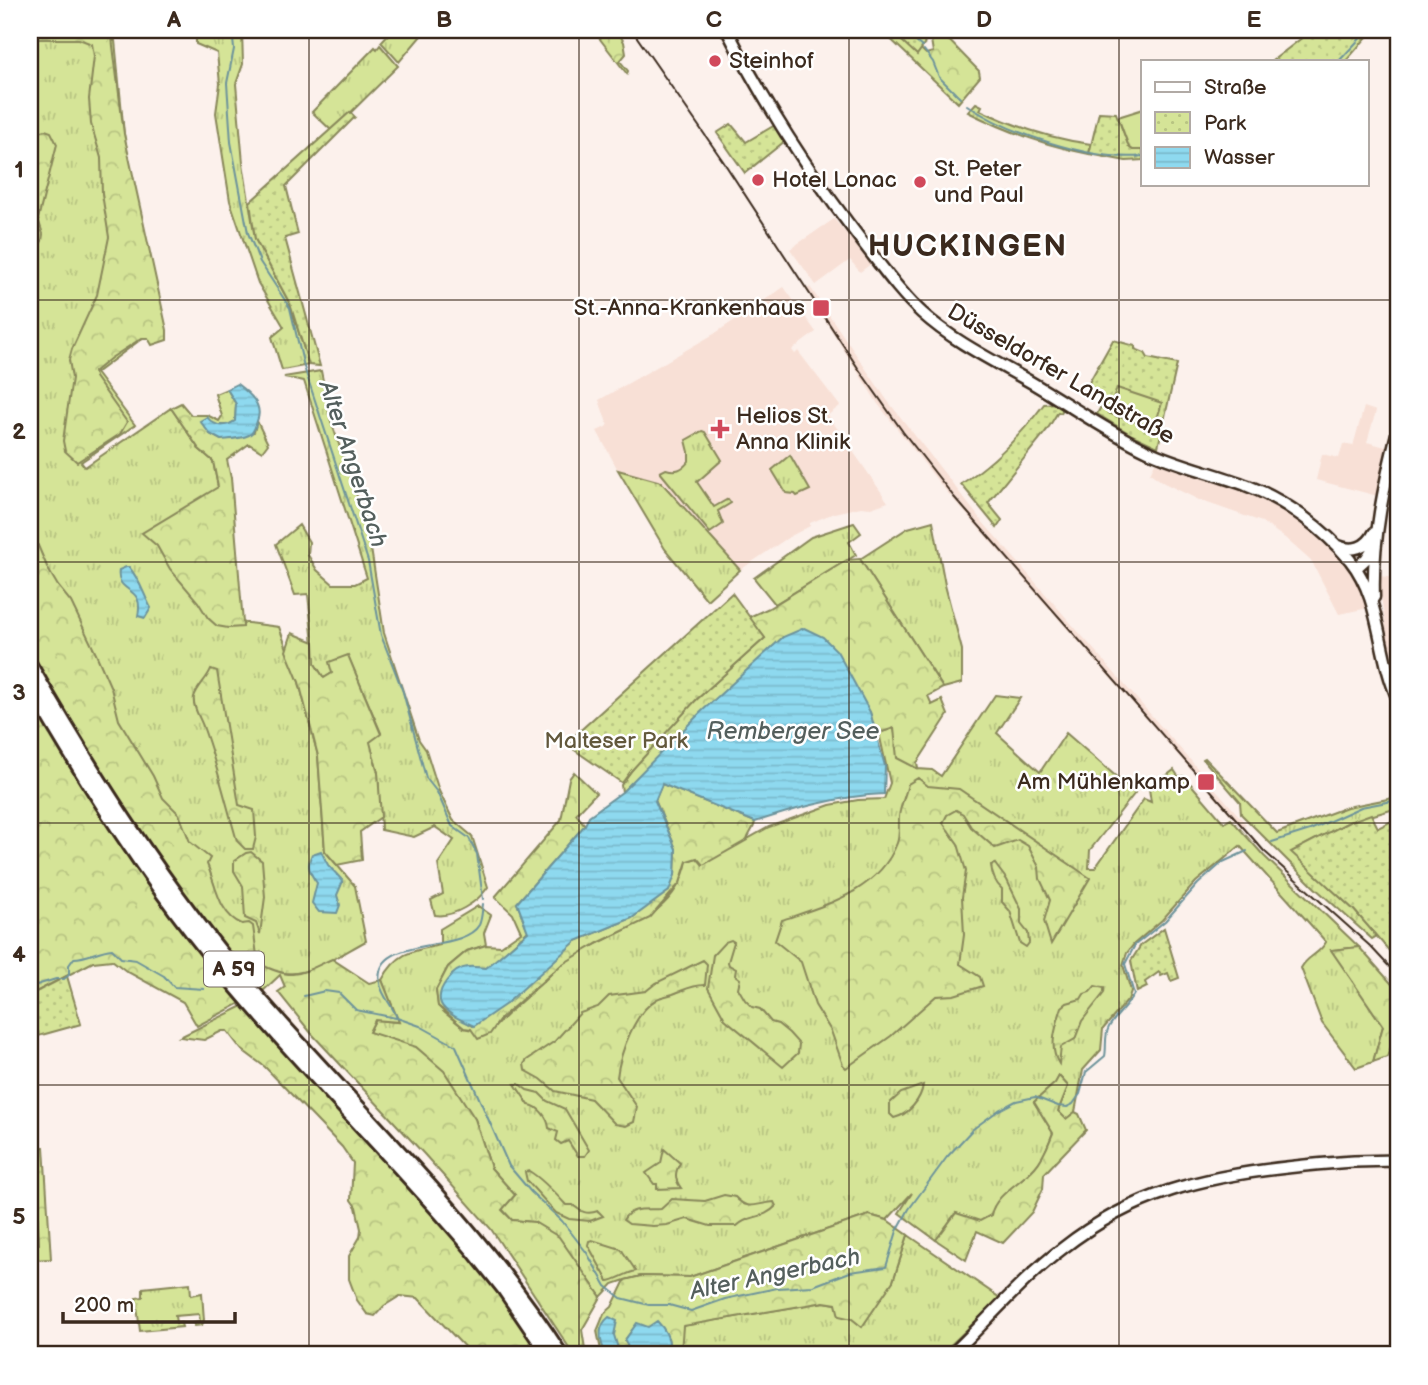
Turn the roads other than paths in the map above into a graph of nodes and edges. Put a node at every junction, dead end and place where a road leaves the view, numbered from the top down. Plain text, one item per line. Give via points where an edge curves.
1 (727, 30) edge
2 (1398, 430) edge
3 (1378, 523) junction
4 (1335, 544) junction
5 (1376, 544) junction
6 (1356, 568) junction
7 (1374, 608) junction
8 (30, 665) edge
9 (30, 685) edge
10 (1398, 699) edge
11 (1398, 1161) edge
12 (549, 1355) edge
13 (561, 1355) edge
14 (951, 1355) edge

1 - 4 main road, Düsseldorfer Landstraße via 818,183 922,313 1141,447 1274,498
2 - 3 main road
3 - 4 main road via 1364,545 1349,550
3 - 5 main road
4 - 6 main road, Düsseldorfer Landstraße
5 - 6 main road
5 - 7 main road
6 - 7 main road, Düsseldorfer Landstraße
7 - 10 main road, Düsseldorfer Landstraße via 1385,666
8 - 13 highway, A 59 via 134,835 189,912 252,990 470,1233
9 - 12 highway, A 59 via 181,919 246,998 456,1230
11 - 14 main road via 1353,1161 1234,1174 1146,1198 1063,1247

